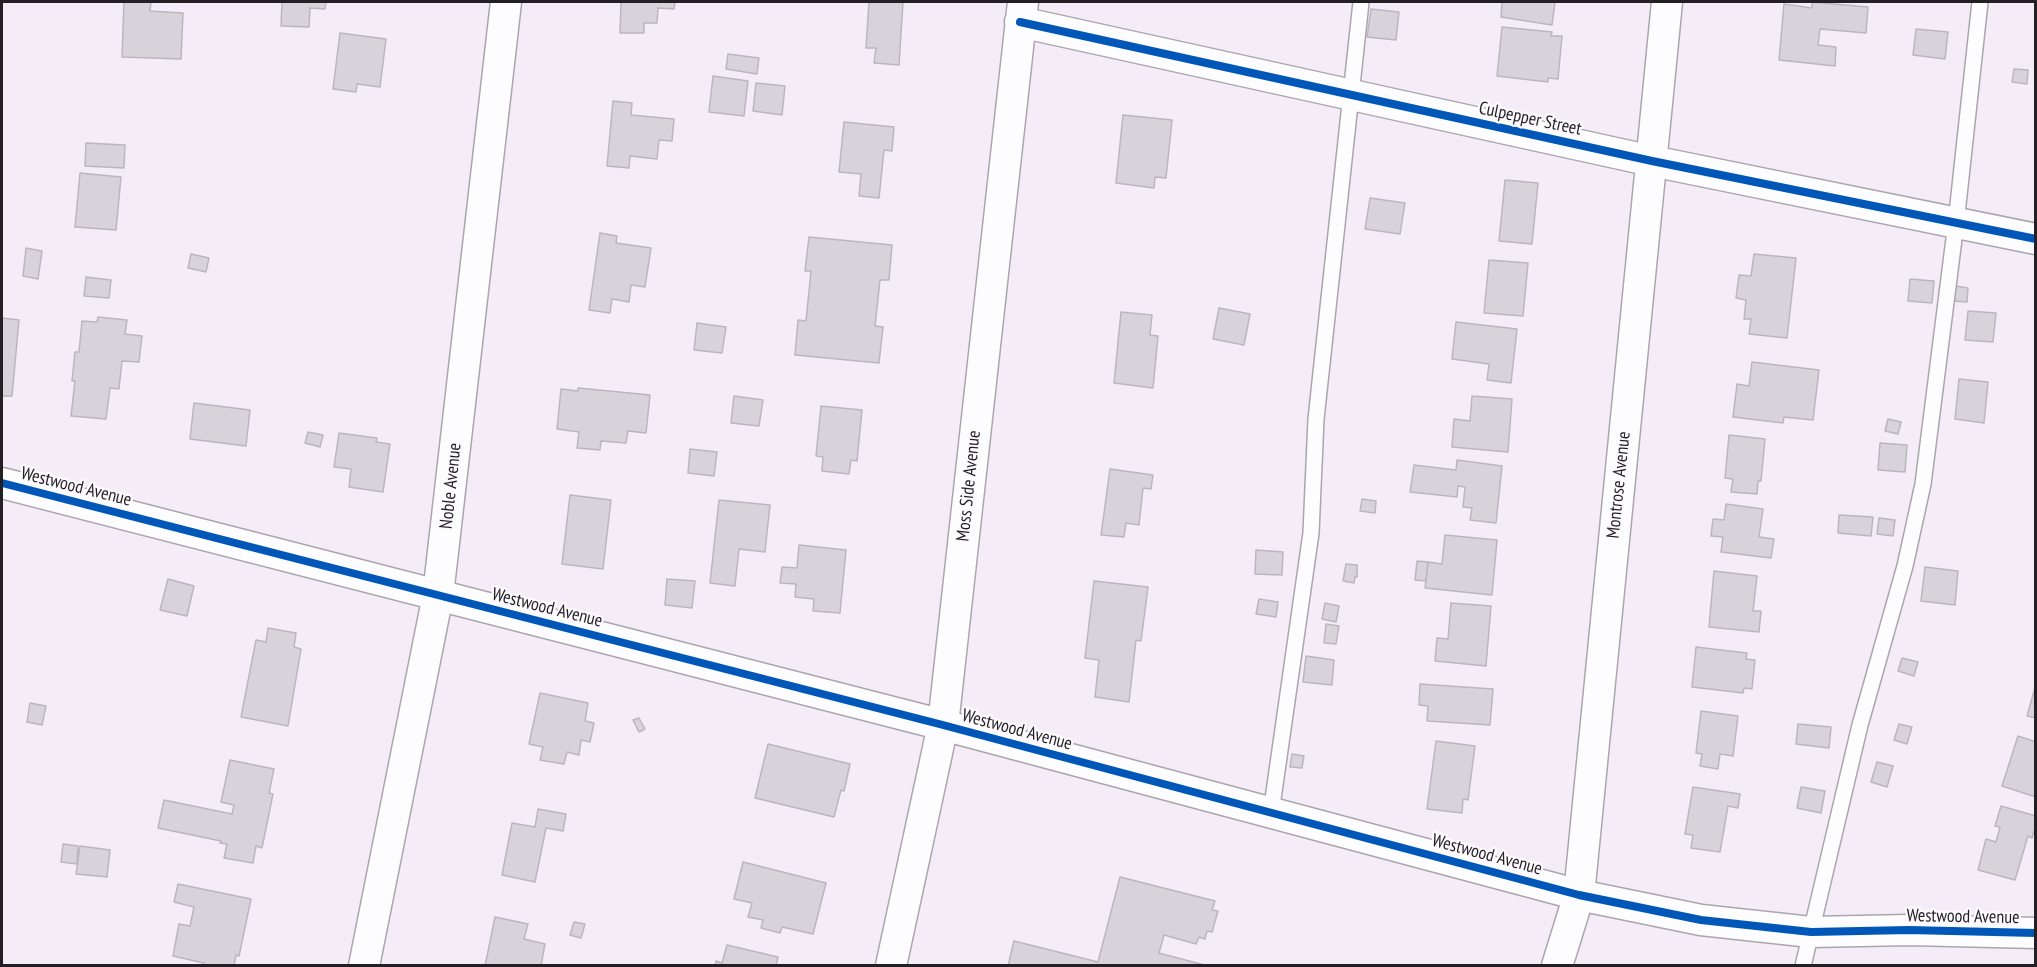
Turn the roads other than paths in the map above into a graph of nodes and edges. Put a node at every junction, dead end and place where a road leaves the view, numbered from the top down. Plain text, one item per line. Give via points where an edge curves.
1 (506, 2) edge
2 (1361, 2) edge
3 (1667, 2) edge
4 (1980, 2) edge
5 (1022, 12) edge
6 (1351, 95) junction
7 (1652, 161) junction
8 (1956, 223) junction
9 (2036, 238) edge
10 (2, 483) edge
11 (438, 595) junction
12 (943, 725) junction
13 (1271, 813) junction
14 (1579, 895) junction
15 (1811, 932) junction
16 (2036, 933) edge
17 (364, 966) edge
18 (891, 966) edge
19 (1557, 966) edge
20 (1803, 966) edge

1 - 11 street, Noble Avenue
2 - 6 lane
3 - 7 street, Montrose Avenue
4 - 8 lane
5 - 6 street, Culpepper Street
5 - 12 street, Moss Side Avenue
6 - 7 street, Culpepper Street
6 - 13 lane via 1316,419 1311,533
7 - 8 street, Culpepper Street
7 - 14 street, Montrose Avenue
8 - 9 street, Culpepper Street
8 - 15 lane via 1923,484
10 - 11 street, Westwood Avenue
11 - 12 street, Westwood Avenue
11 - 17 street, Noble Avenue
12 - 13 street, Westwood Avenue
12 - 18 street, Moss Side Avenue
13 - 14 street, Westwood Avenue
14 - 15 street, Westwood Avenue via 1701,920
14 - 19 street, Montrose Avenue
15 - 16 street, Westwood Avenue
15 - 20 lane

